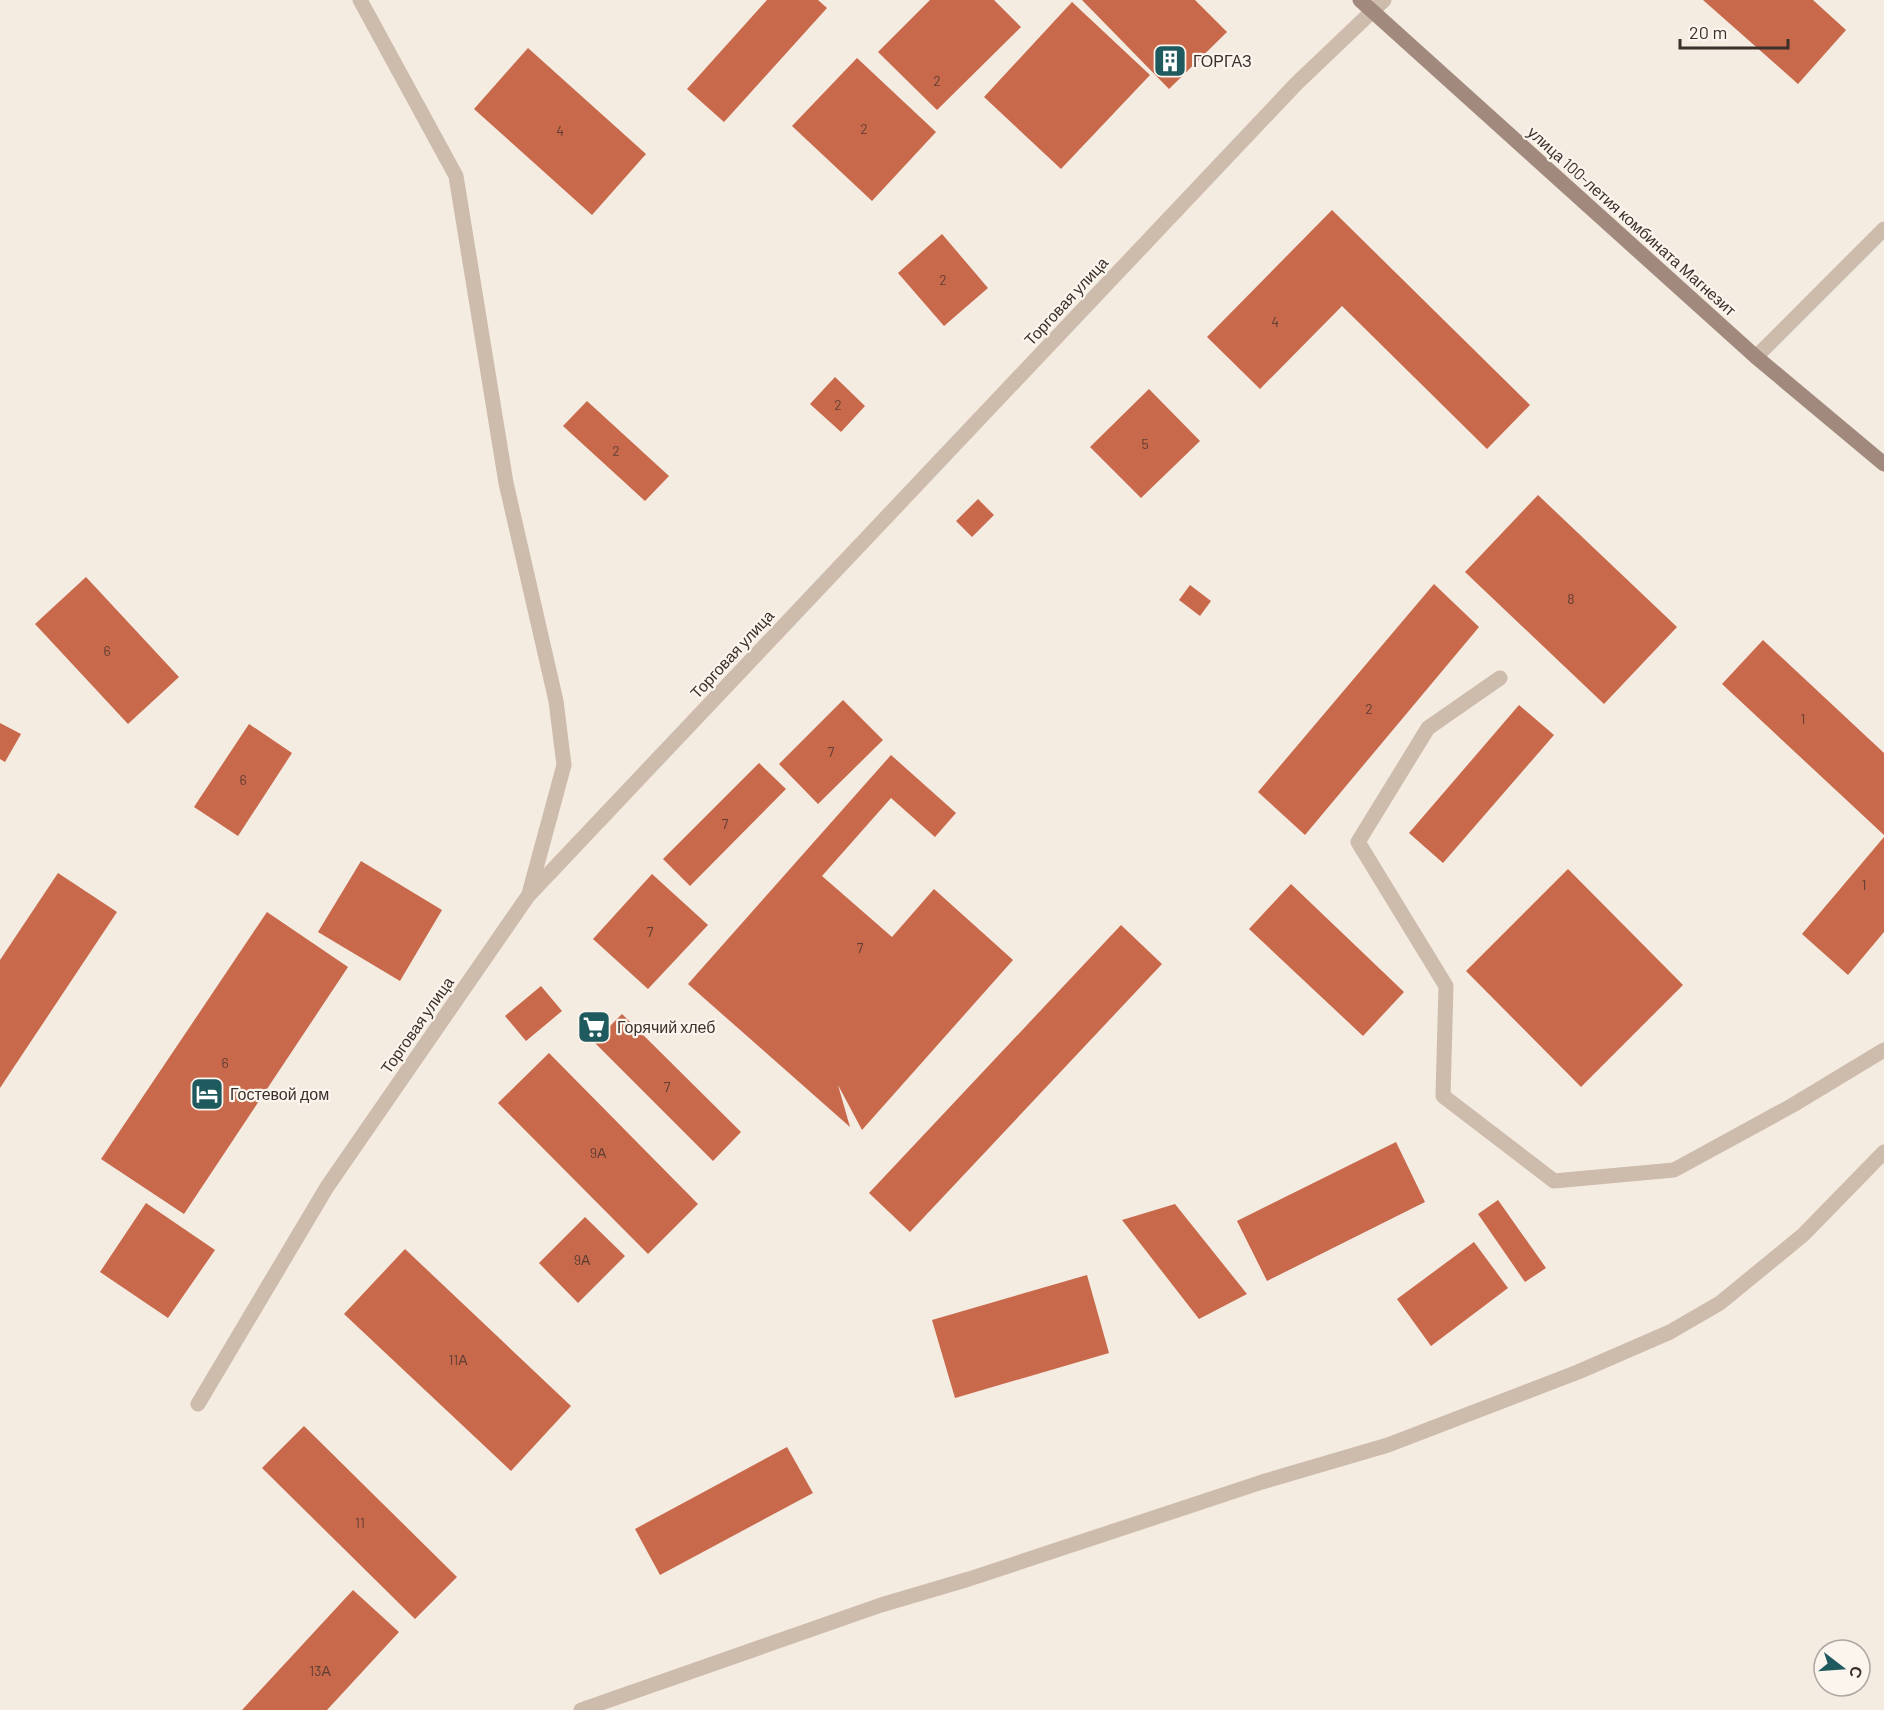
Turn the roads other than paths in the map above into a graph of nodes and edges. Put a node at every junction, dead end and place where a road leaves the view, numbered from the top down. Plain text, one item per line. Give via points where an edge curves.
1 (360, 0) edge
2 (1360, 0) edge
3 (1384, 0) edge
4 (1372, 11) junction
5 (1884, 229) edge
6 (1756, 357) junction
7 (1884, 464) edge
8 (1500, 678) dead end
9 (528, 896) junction
10 (1884, 1050) edge
11 (1884, 1152) edge
12 (198, 1404) dead end
13 (581, 1710) edge

1 - 9 street via 456,176 506,483 556,701 564,765
2 - 4 street, улица 100-летия комбината Магнезит
3 - 4 street, Торговая улица
4 - 6 street, улица 100-летия комбината Магнезит
4 - 9 street, Торговая улица via 1287,93
5 - 6 street
6 - 7 street, улица 100-летия комбината Магнезит
8 - 10 street via 1428,728 1358,842 1446,986 1443,1096 1554,1181 1674,1170
9 - 12 street, Торговая улица via 327,1187
11 - 13 street via 1803,1235 1720,1303 1670,1332 1578,1372 1388,1445 881,1605

